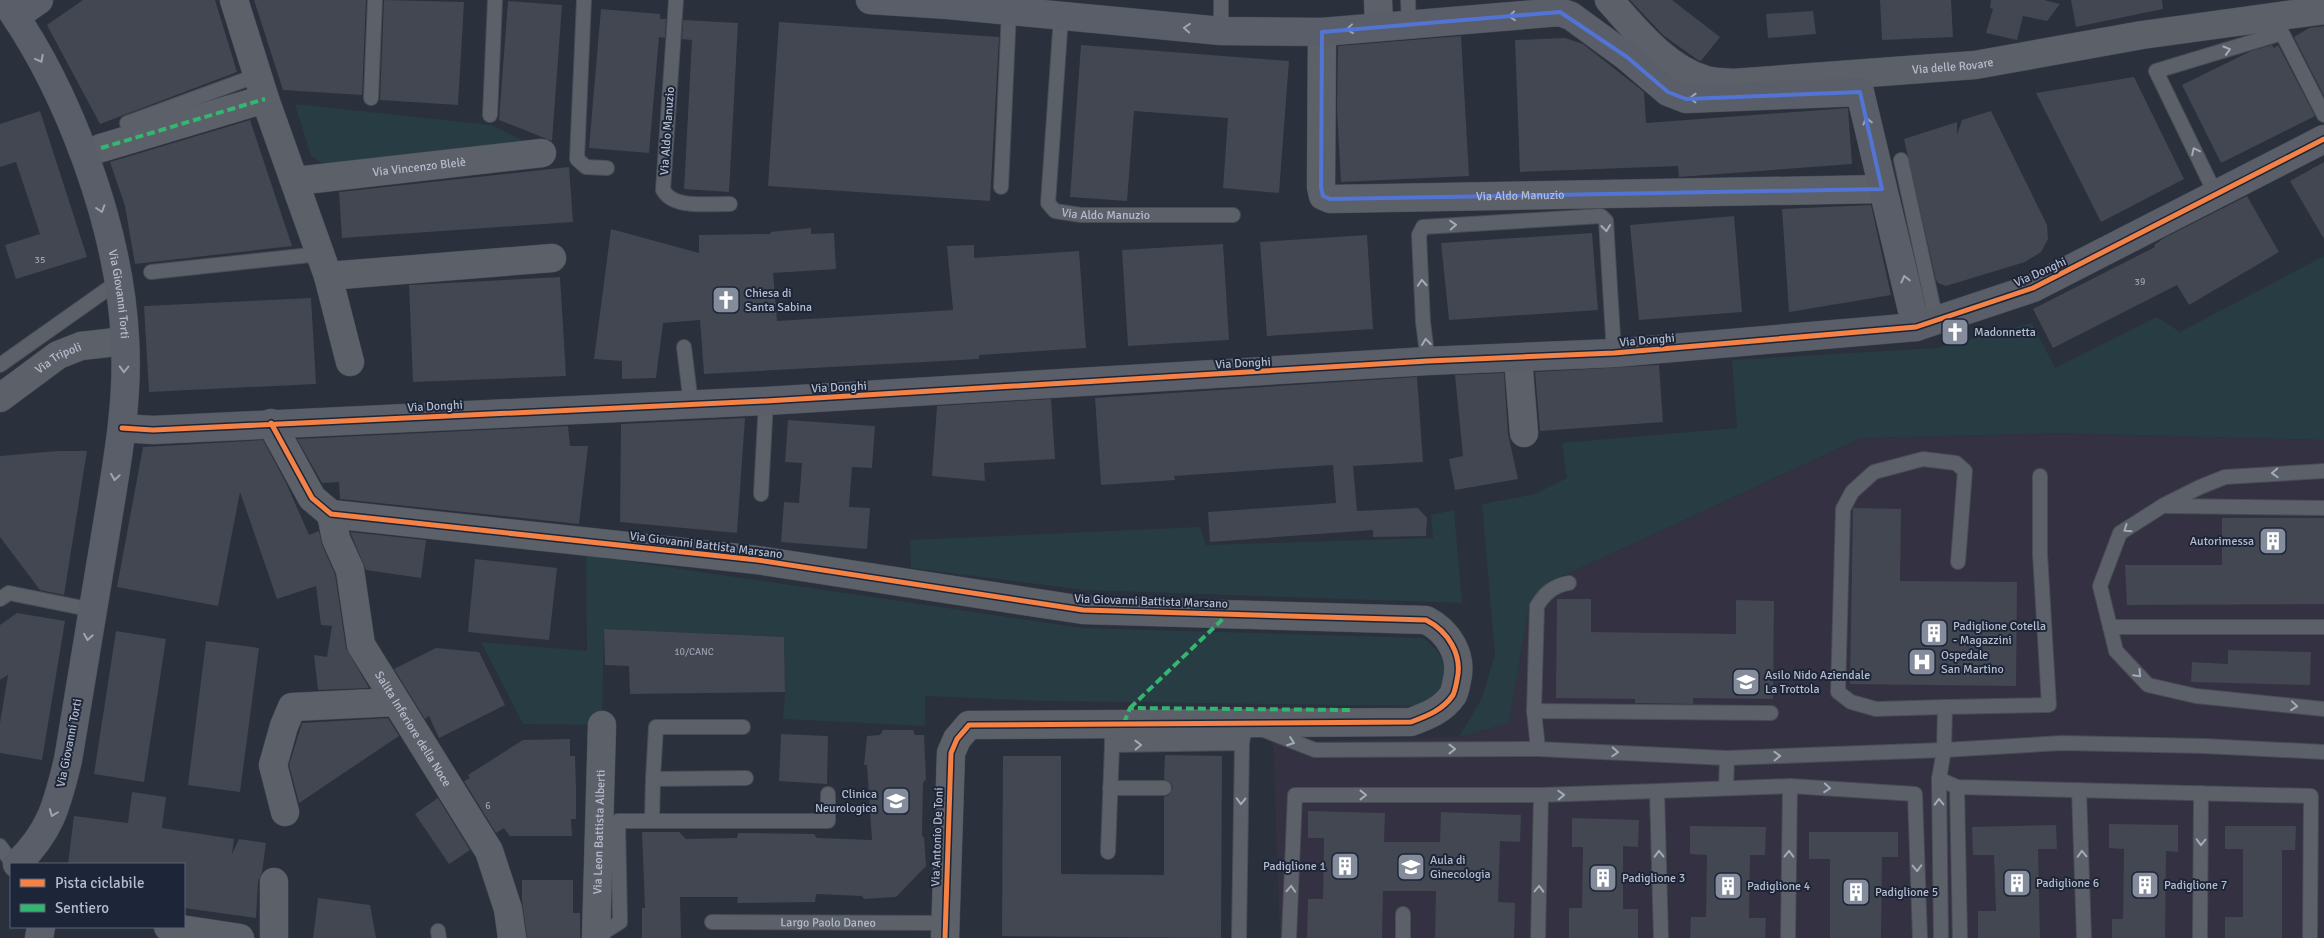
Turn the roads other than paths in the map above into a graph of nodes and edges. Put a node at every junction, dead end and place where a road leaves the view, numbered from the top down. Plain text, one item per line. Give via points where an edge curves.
1 (39, 0) edge
2 (234, 0) edge
3 (375, 0) edge
4 (495, 0) edge
5 (584, 0) edge
6 (676, 0) edge
7 (870, 0) edge
8 (880, 0) edge
9 (1221, 0) edge
10 (1608, 0) edge
11 (948, 3) edge
12 (1560, 6) edge
13 (10, 8) edge
14 (2324, 10) edge
15 (1009, 11) junction
16 (1409, 12) edge
17 (1379, 13) edge
18 (1061, 17) junction
19 (1221, 31) junction
20 (1322, 32) junction
21 (261, 87) junction
22 (371, 98) dead end
23 (2324, 114) edge
24 (490, 115) dead end
25 (127, 123) dead end
26 (2324, 140) edge
27 (101, 148) dead end
28 (542, 153) dead end
29 (1901, 160) dead end
30 (607, 168) dead end
31 (296, 181) junction
32 (1001, 187) dead end
33 (1882, 189) junction
34 (2216, 195) junction
35 (730, 204) dead end
36 (1234, 215) dead end
37 (552, 258) dead end
38 (324, 265) junction
39 (151, 272) dead end
40 (119, 281) junction
41 (1926, 323) junction
42 (125, 341) junction
43 (684, 347) dead end
44 (1614, 353) junction
45 (1518, 358) junction
46 (1428, 361) junction
47 (350, 362) dead end
48 (0, 364) edge
49 (0, 398) edge
50 (766, 401) junction
51 (691, 404) junction
52 (271, 423) junction
53 (122, 428) junction
54 (1524, 433) dead end
55 (2324, 470) edge
56 (2040, 476) dead end
57 (761, 494) dead end
58 (2164, 505) junction
59 (2324, 508) edge
60 (331, 514) junction
61 (1958, 562) dead end
62 (1569, 582) dead end
63 (0, 599) edge
64 (93, 610) junction
65 (2110, 627) junction
66 (2324, 627) edge
67 (396, 702) junction
68 (1945, 707) junction
69 (2324, 709) edge
70 (1534, 711) junction
71 (1771, 713) dead end
72 (602, 725) dead end
73 (743, 727) dead end
74 (1244, 733) junction
75 (1112, 734) junction
76 (957, 738) joint
77 (1538, 749) junction
78 (1944, 750) junction
79 (2324, 752) edge
80 (1727, 758) junction
81 (746, 778) dead end
82 (653, 779) junction
83 (1939, 779) junction
84 (1790, 786) junction
85 (1957, 787) junction
86 (1110, 788) junction
87 (1164, 788) dead end
88 (1726, 788) junction
89 (2079, 790) junction
90 (1658, 792) junction
91 (2201, 793) junction
92 (828, 794) dead end
93 (1541, 795) junction
94 (285, 812) dead end
95 (652, 821) junction
96 (0, 846) edge
97 (1108, 852) dead end
98 (12, 863) edge
99 (18, 863) edge
100 (274, 882) dead end
101 (1403, 914) dead end
102 (712, 922) dead end
103 (175, 928) edge
104 (945, 930) edge
105 (240, 938) edge
106 (274, 938) edge
107 (512, 938) edge
108 (596, 938) edge
109 (1239, 938) edge
110 (1289, 938) edge
111 (1403, 938) edge
112 (1538, 938) edge
113 (1661, 938) edge
114 (1788, 938) edge
115 (1920, 938) edge
116 (1941, 938) edge
117 (1960, 938) edge
118 (2084, 938) edge
119 (2200, 938) edge
120 (2310, 938) edge

1 - 13 street
2 - 21 street
3 - 22 lane
4 - 24 lane
5 - 30 lane via 577,159 586,168
6 - 35 lane, Via Aldo Manuzio via 663,190 667,197 677,202
7 - 8 street
8 - 11 street
9 - 19 lane
10 - 14 street, Via delle Rovare via 1666,59 1707,80 1733,83 1975,65 2142,35
11 - 15 street
12 -> 16 street
33 -> 12 street via 1860,92 1686,99 1668,92
13 -> 40 street, Via Giovanni Torti via 56,90 83,154 109,234
15 - 18 street
15 - 32 lane
16 - 17 street
17 -> 20 street
19 -> 18 street
18 - 36 lane, Via Aldo Manuzio via 1048,203 1055,211 1081,215
19 - 20 street
20 - 33 street, Via Aldo Manuzio via 1321,187 1323,196 1330,199
21 - 25 lane
21 - 27 street
21 - 31 street
34 -> 23 lane via 2156,71 2282,32
26 - 34 street, Via Donghi
28 - 31 street, Via Vincenzo Blelè
29 - 41 lane
31 - 38 street
41 -> 33 street
34 - 41 street, Via Donghi via 2033,288
37 - 38 street
38 - 39 lane
38 - 47 street
40 - 42 street, Via Giovanni Torti
40 - 48 lane
41 - 44 street, Via Donghi via 1698,354
42 - 49 street, Via Tripoli via 81,346 58,355
42 -> 53 street, Via Giovanni Torti
43 - 51 lane
44 - 45 street, Via Donghi
46 -> 44 lane via 1419,235 1423,227 1601,216 1606,221
45 - 46 street, Via Donghi
45 - 54 street
46 - 50 street, Via Donghi
50 - 51 street, Via Donghi
50 - 57 lane
51 - 52 street, Via Donghi
52 - 53 street, Via Donghi via 153,430
52 - 60 street via 312,498
53 -> 64 street, Via Giovanni Torti
55 -> 58 lane via 2225,476
56 - 68 lane via 2040,554 2050,705
58 - 59 lane
58 -> 65 lane via 2120,533 2100,586
60 - 67 street, Salita Inferiore della Noce via 336,539 350,570 361,645
60 - 74 street, Via Giovanni Battista Marsano via 758,560 1083,610 1426,620 1439,626 1451,639 1460,668 1453,694 1434,714 1411,722
61 - 68 lane via 1965,471 1956,463 1923,459 1874,472 1852,492 1843,509 1838,692 1851,702 1876,709
62 - 70 lane via 1556,586 1543,596 1537,606
63 - 64 lane via 9,593
64 -> 99 street, Via Giovanni Torti via 58,801 36,846
65 - 66 lane
65 -> 69 lane via 2116,651 2148,685 2196,696
67 - 94 street via 292,707 273,765
67 - 107 street, Salita Inferiore della Noce via 489,851 508,909
68 - 78 lane
70 - 71 lane
70 - 77 lane
72 - 108 street, Via Leon Battista Alberti
73 - 82 lane via 656,727
75 -> 74 street, Via Giovanni Battista Marsano
74 -> 77 lane via 1315,750
74 -> 109 lane
75 - 76 street, Via Giovanni Battista Marsano via 969,725
75 - 86 lane
76 - 104 street, Via Antonio De Toni via 951,753
77 -> 80 lane
78 - 79 lane via 2062,743
80 -> 78 lane
78 - 83 lane
80 - 88 lane
81 - 82 lane
82 - 95 lane
83 - 85 lane
116 -> 83 lane
84 - 88 lane
114 -> 84 lane
84 -> 115 lane via 1915,794
85 - 89 lane
85 - 117 lane
86 - 87 lane
86 - 97 lane
88 - 90 lane
89 - 91 lane
118 -> 89 lane
93 -> 90 lane
113 -> 90 lane
91 -> 119 lane
91 - 120 lane via 2311,796
92 - 95 lane via 828,821
110 -> 93 lane via 1295,795
112 -> 93 lane
95 - 108 lane via 618,821 620,922
96 - 98 lane
100 - 106 street
101 - 111 lane
102 - 104 lane, Largo Paolo Daneo
103 - 105 street

